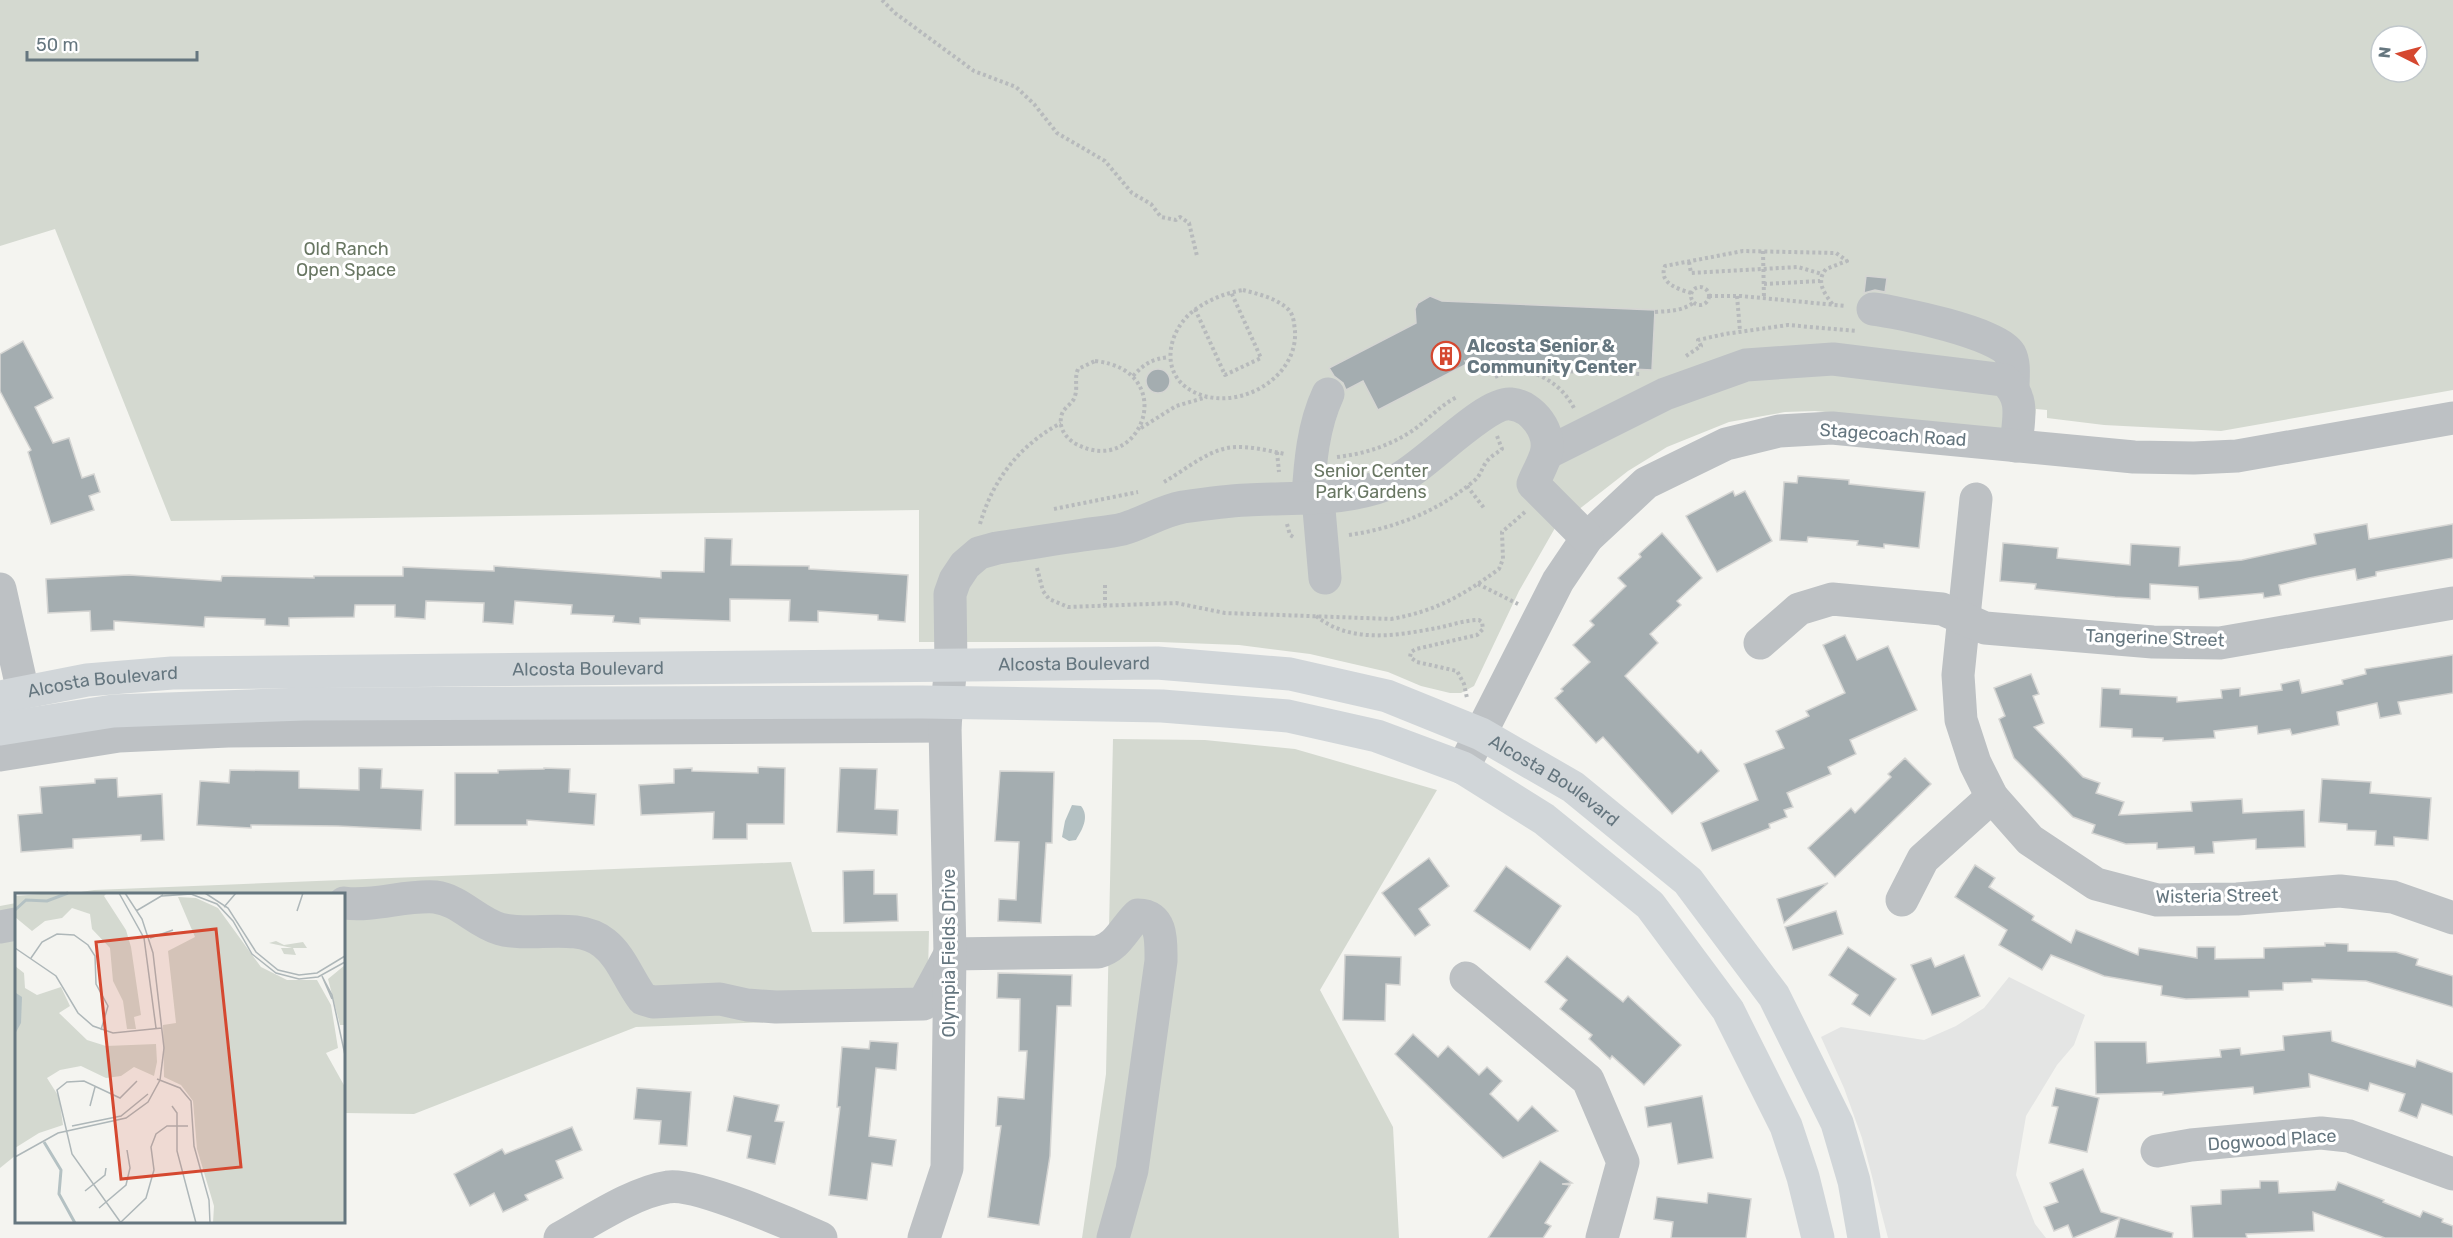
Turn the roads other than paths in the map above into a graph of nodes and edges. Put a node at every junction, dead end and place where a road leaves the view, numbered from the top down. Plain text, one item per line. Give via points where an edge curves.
1 (1873, 309) road end
2 (2013, 387) junction
3 (1328, 394) dead end
4 (2453, 417) edge
5 (2016, 446) junction
6 (1547, 453) junction
7 (1313, 498) junction
8 (1976, 499) dead end
9 (1587, 538) junction
10 (1325, 578) dead end
11 (0, 589) edge
12 (2453, 603) edge
13 (1964, 618) junction
14 (1760, 643) dead end
15 (951, 665) junction
16 (11, 694) edge
17 (946, 714) junction
18 (0, 729) edge
19 (1481, 734) junction
20 (0, 754) edge
21 (1462, 768) junction
22 (1992, 796) junction
23 (1902, 900) dead end
24 (345, 903) edge
25 (2453, 918) edge
26 (15, 924) edge
27 (0, 927) edge
28 (950, 954) junction
29 (1466, 978) dead end
30 (2157, 1151) dead end
31 (2453, 1174) edge
32 (560, 1238) edge
33 (820, 1238) edge
34 (924, 1238) edge
35 (1113, 1238) edge
36 (1602, 1238) edge
37 (1818, 1238) edge
38 (1864, 1238) edge

1 - 2 street via 1964,330 2003,346 2013,365
2 - 5 street via 2018,398
2 - 6 street via 2004,380 1833,359 1746,365 1665,394
3 - 7 street via 1311,457
4 - 5 street, Stagecoach Road via 2237,456 2134,457
5 - 9 street, Stagecoach Road via 1832,428 1779,431 1726,444 1646,483
6 - 7 street via 1546,439 1532,413 1521,405 1508,403 1477,418 1420,466 1395,481 1358,493
6 - 9 street via 1539,489
7 - 10 street
7 - 15 street, Olympia Fields Drive via 1246,500 1180,508 1124,529 979,553 965,565 950,594
8 - 13 street, Wisteria Street
9 - 19 street, Stagecoach Road via 1558,581
11 - 16 street
12 - 13 street, Tangerine Street via 2220,643 2153,642 1985,628
13 - 14 street, Tangerine Street via 1942,609 1832,599 1799,609
13 - 22 street, Wisteria Street via 1958,675 1961,720 1975,763
15 - 16 main road, Alcosta Boulevard via 172,673 87,680
15 - 17 street, Olympia Fields Drive
15 - 19 main road, Alcosta Boulevard via 1157,663 1290,674 1387,696
17 - 18 main road, Alcosta Boulevard via 676,701 304,704 113,711
17 - 20 street, Alcosta Boulevard via 228,731 118,736
17 - 21 main road, Alcosta Boulevard via 1162,706 1288,716 1377,736
17 - 28 street, Olympia Fields Drive
19 - 21 street, Stagecoach Road
19 - 38 main road, Alcosta Boulevard via 1573,787 1688,881 1774,996 1837,1123 1854,1181
21 - 37 main road, Alcosta Boulevard via 1544,819 1650,905 1728,1010 1786,1126
22 - 23 street via 1923,859
22 - 25 street, Wisteria Street via 2030,840 2096,884 2126,892 2157,900 2340,891 2393,897
24 - 28 street via 364,906 432,897 449,899 501,929 587,934 615,954 643,999 653,1002 720,999 776,1007 923,1004
26 - 27 street
28 - 34 street, Olympia Fields Drive via 947,1168
28 - 35 street via 1098,952 1110,949 1138,915 1146,915 1157,924 1161,961 1132,1170
29 - 36 street via 1588,1080 1623,1162
30 - 31 street, Dogwood Place via 2322,1133 2349,1136
32 - 33 street via 628,1201 669,1186 712,1194

